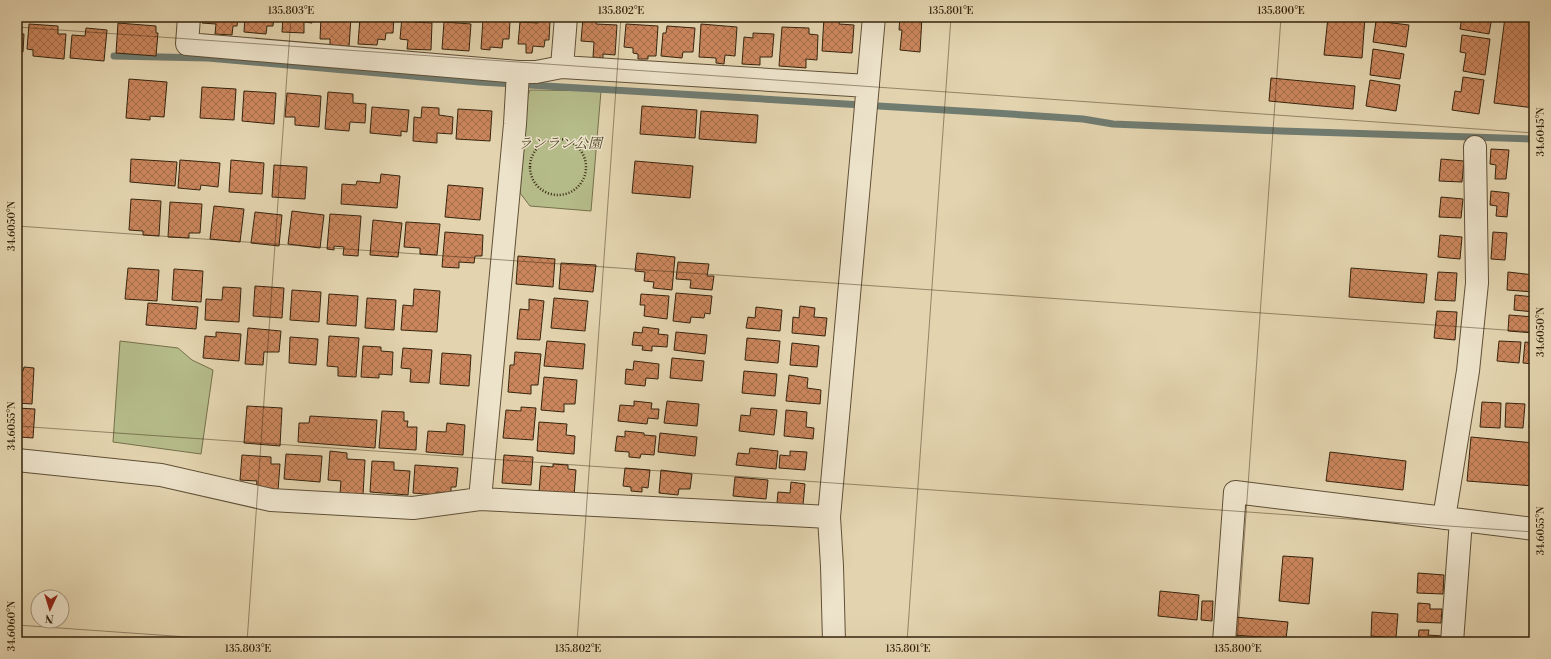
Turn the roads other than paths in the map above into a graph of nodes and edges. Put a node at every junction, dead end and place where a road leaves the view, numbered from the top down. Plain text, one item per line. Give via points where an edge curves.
1 (189, 17) edge
2 (566, 17) edge
3 (874, 17) edge
4 (562, 67) junction
5 (518, 83) junction
6 (867, 100) junction
7 (1475, 147) dead end
8 (17, 460) edge
9 (480, 499) junction
10 (829, 517) junction
11 (1453, 519) junction
12 (1534, 529) edge
13 (834, 642) edge
14 (1224, 642) edge
15 (1452, 642) edge

1 - 5 street via 187,44
2 - 4 street
3 - 6 street
4 - 5 street via 536,72
4 - 6 street
5 - 9 street
6 - 10 street
7 - 11 street via 1477,283
8 - 9 street via 161,475 271,500 413,508
9 - 10 street
10 - 13 street
11 - 12 street
11 - 14 street via 1234,492
11 - 15 street

